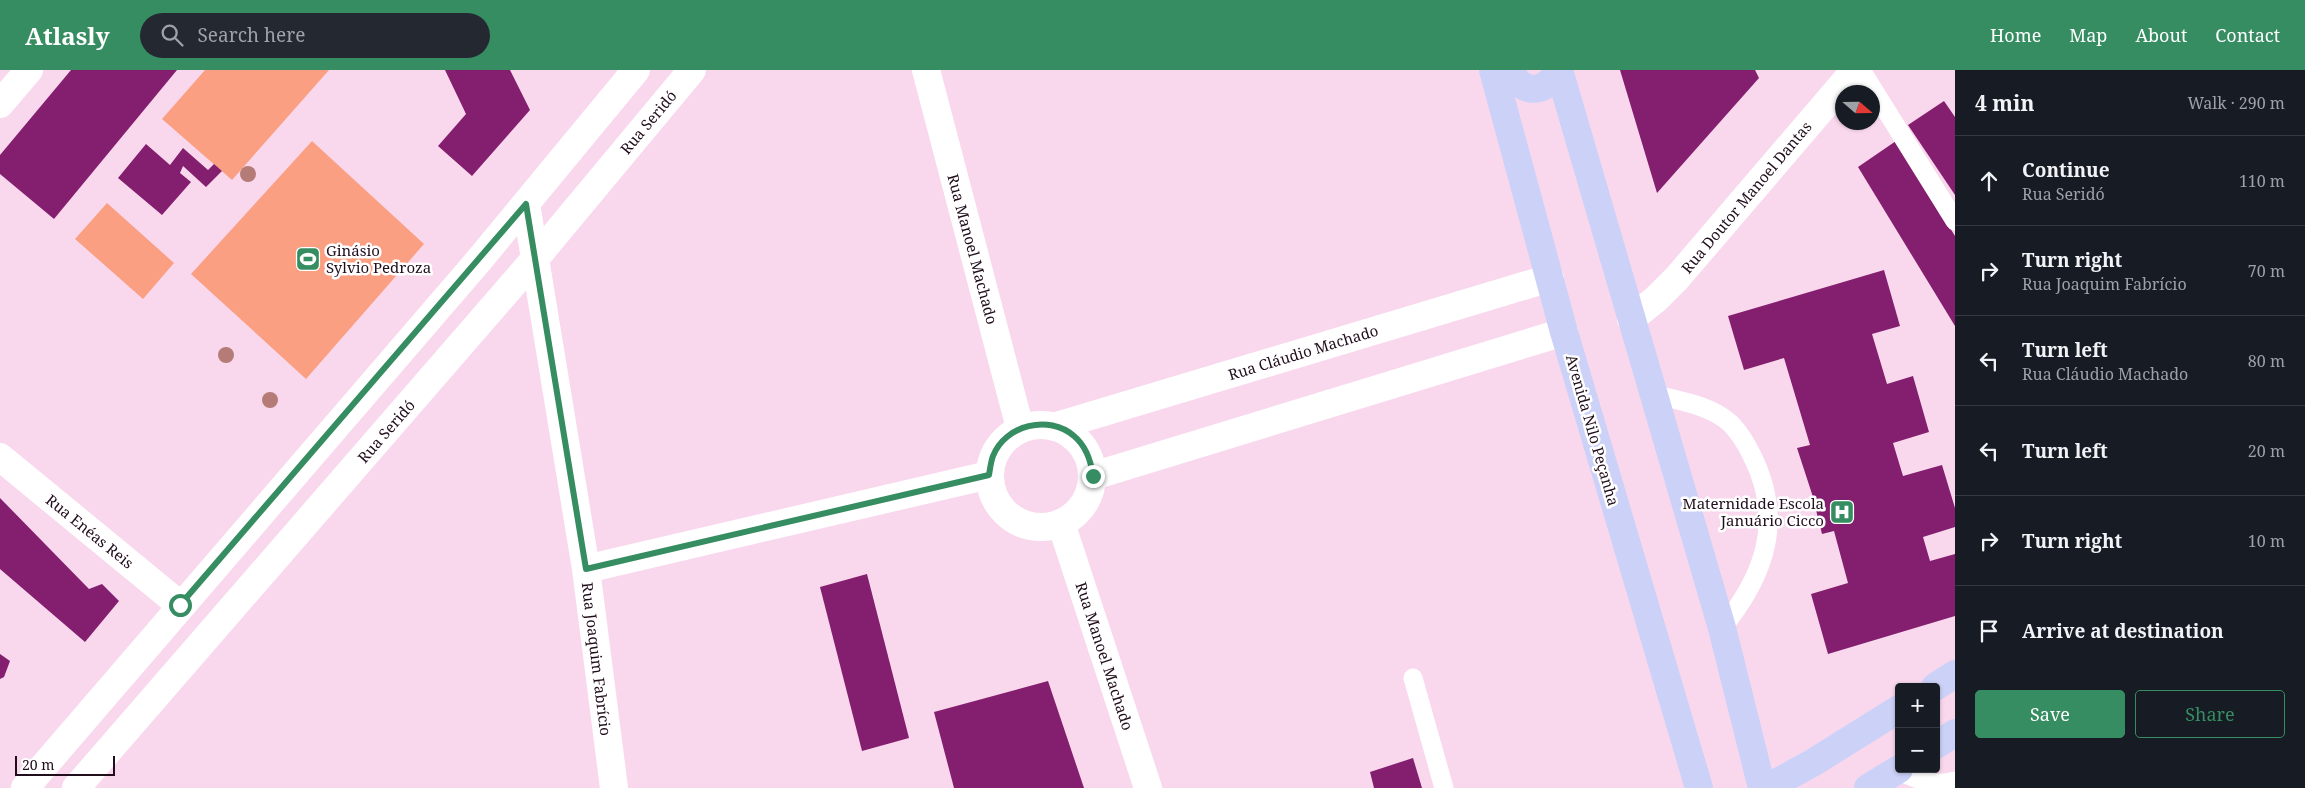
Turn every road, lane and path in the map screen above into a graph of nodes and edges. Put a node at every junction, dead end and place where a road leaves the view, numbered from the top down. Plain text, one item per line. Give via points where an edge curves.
1 (29, 70) edge
2 (636, 70) edge
3 (692, 70) edge
4 (926, 70) edge
5 (1493, 70) edge
6 (1509, 70) edge
7 (1559, 70) edge
8 (1854, 70) edge
9 (1861, 70) edge
10 (0, 104) edge
11 (526, 204) junction
12 (1955, 221) edge
13 (534, 260) junction
14 (1550, 278) junction
15 (1631, 319) junction
16 (1564, 332) junction
17 (1652, 394) junction
18 (1057, 426) junction
19 (1020, 428) junction
20 (0, 457) edge
21 (989, 475) junction
22 (1093, 476) junction
23 (1062, 523) junction
24 (586, 569) junction
25 (180, 605) junction
26 (1722, 628) junction
27 (1955, 674) edge
28 (1413, 678) dead end
29 (1940, 684) edge
30 (1895, 711) edge
31 (1955, 733) edge
32 (1940, 742) edge
33 (1895, 771) edge
34 (1908, 773) edge
35 (1955, 781) edge
36 (25, 788) edge
37 (76, 788) edge
38 (614, 788) edge
39 (1148, 788) edge
40 (1444, 788) edge
41 (1699, 788) edge
42 (1762, 788) edge
43 (1767, 788) edge
44 (1868, 788) edge

1 - 10 street
2 - 11 street
3 - 13 street, Rua Seridó
4 - 19 street, Rua Manoel Machado
5 - 14 main road, Avenida Nilo Peçanha
6 - 7 main road via 1520,84 1537,89 1548,85
7 - 15 main road
8 - 15 street, Rua Doutor Manoel Dantas via 1696,256 1656,299
9 - 12 lane
11 - 13 street, Rua Joaquim Fabrício
11 - 25 street
13 - 24 street, Rua Joaquim Fabrício
13 - 37 street, Rua Seridó
14 - 16 main road, Avenida Nilo Peçanha
14 - 18 street, Rua Cláudio Machado
15 - 17 main road
16 - 22 street
16 - 41 main road, Avenida Nilo Peçanha
17 - 26 main road
17 - 26 lane via 1688,403 1730,423 1752,454 1763,480 1768,506 1768,533 1763,557 1754,583
18 - 19 street via 1038,424
18 - 22 street via 1074,435 1085,450
19 - 21 street via 1004,439 993,456
20 - 25 street, Rua Enéas Reis
21 - 23 street via 992,494 1004,512 1020,524 1041,528
21 - 24 street
22 - 23 street via 1084,504
23 - 39 street, Rua Manoel Machado
24 - 38 street, Rua Joaquim Fabrício
25 - 36 street
26 - 42 main road
27 - 29 main road
28 - 40 lane
30 - 43 main road
31 - 32 main road
33 - 44 main road
34 - 35 lane via 1938,785

